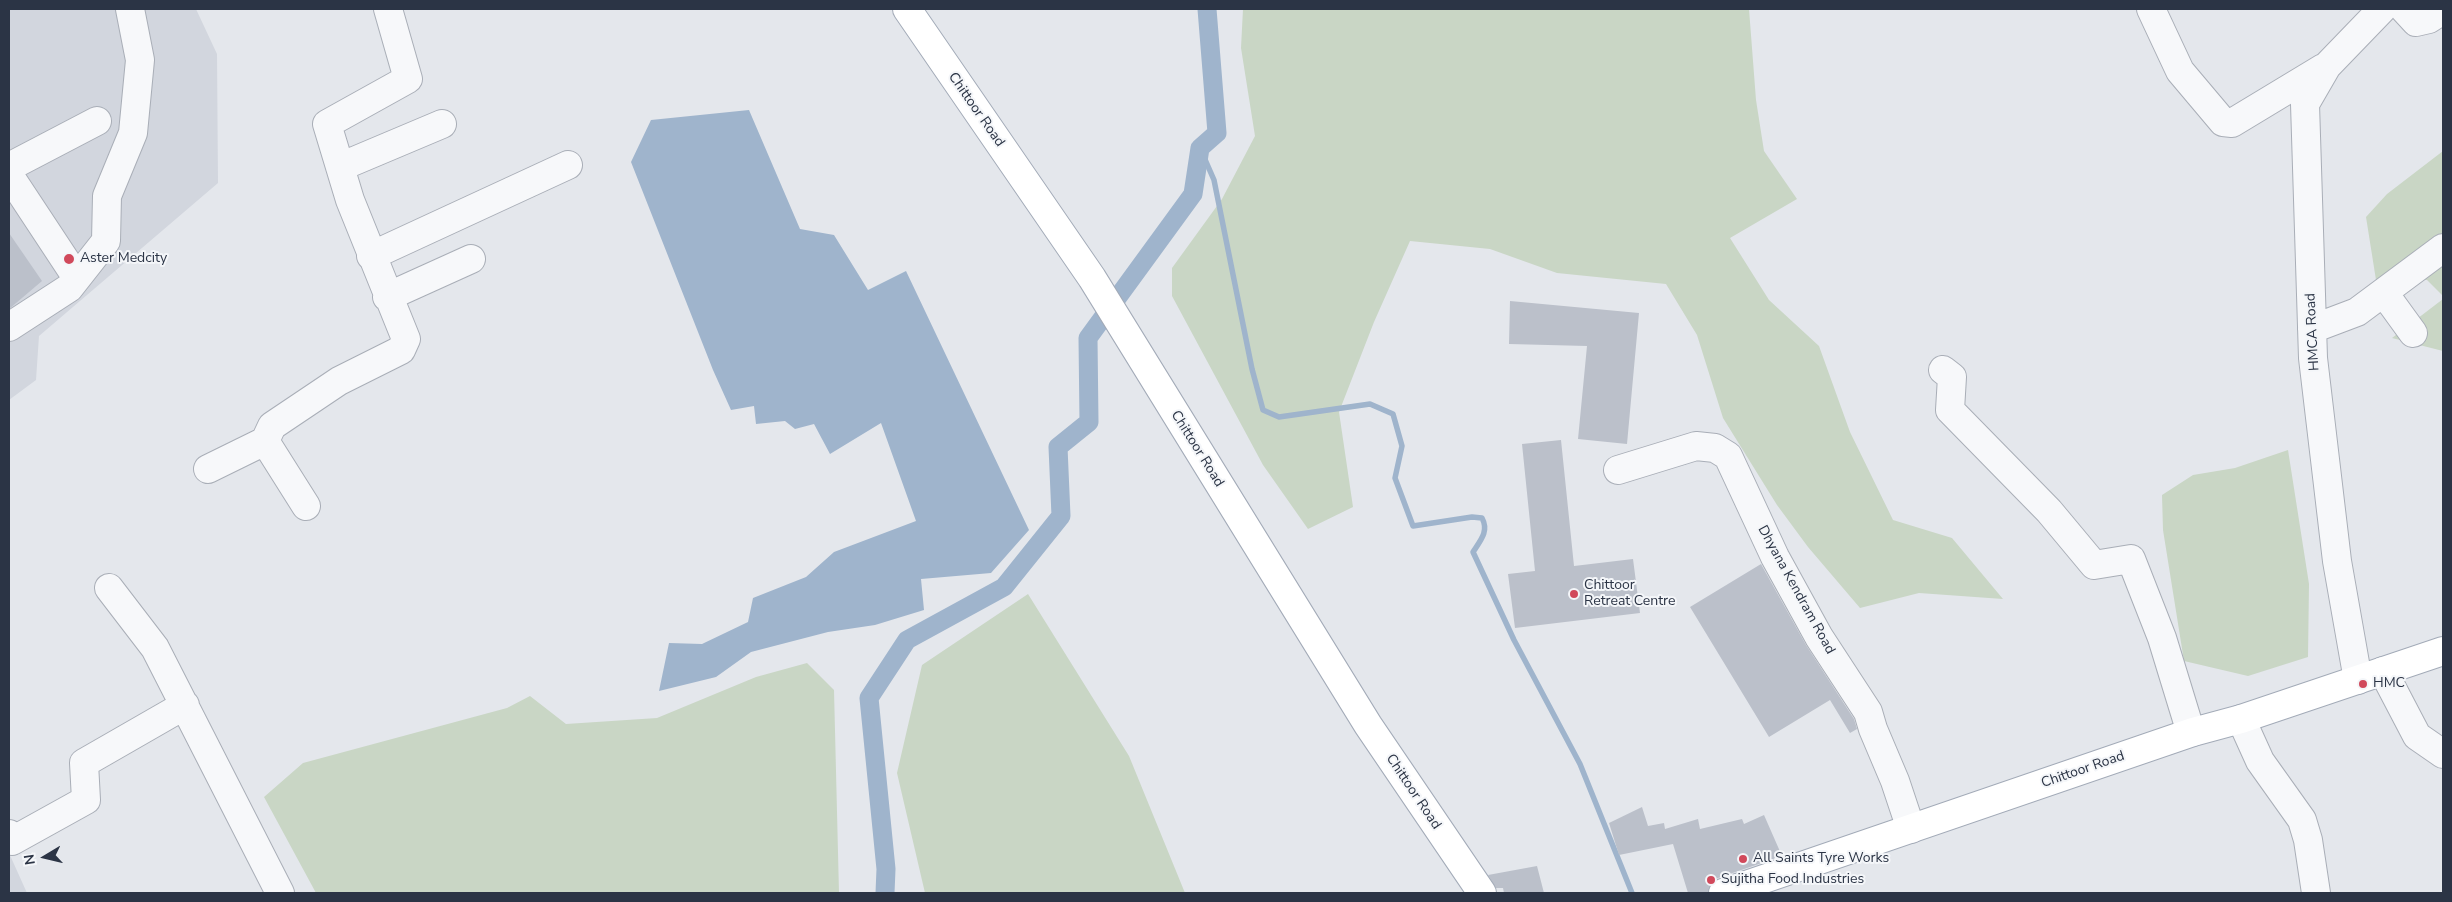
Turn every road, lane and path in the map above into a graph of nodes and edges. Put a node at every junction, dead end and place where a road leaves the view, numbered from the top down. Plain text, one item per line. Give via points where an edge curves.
1 (130, 9) edge
2 (388, 9) edge
3 (907, 9) edge
4 (2151, 9) edge
5 (2382, 9) edge
6 (2404, 9) edge
7 (2443, 10) edge
8 (2327, 66) junction
9 (97, 121) dead end
10 (442, 124) dead end
11 (568, 165) dead end
12 (340, 167) junction
13 (9, 168) edge
14 (9, 175) edge
15 (2443, 248) edge
16 (371, 256) junction
17 (470, 259) dead end
18 (78, 278) junction
19 (2384, 293) junction
20 (387, 297) junction
21 (9, 328) edge
22 (2312, 329) junction
23 (2413, 333) dead end
24 (1944, 370) dead end
25 (264, 441) junction
26 (208, 469) dead end
27 (1618, 470) dead end
28 (306, 506) dead end
29 (109, 588) dead end
30 (2443, 651) edge
31 (2383, 671) junction
32 (2358, 680) junction
33 (184, 705) junction
34 (2241, 719) junction
35 (2193, 732) junction
36 (2443, 754) edge
37 (1911, 829) junction
38 (9, 834) edge
39 (280, 893) edge
40 (1482, 893) edge
41 (1723, 893) edge
42 (2316, 893) edge

1 - 18 street via 140,60 133,133 107,196 106,241
2 - 12 street via 408,79 327,124
3 - 40 main road, Chittoor Road via 1092,278 1368,725
4 - 8 street via 2180,71 2222,122 2232,123
5 - 8 street, HMCA Road
6 - 7 street via 2416,22
8 - 22 street, HMCA Road via 2305,104
9 - 13 street
10 - 12 street
11 - 16 street
12 - 16 street
14 - 18 street
15 - 19 street
16 - 20 street
17 - 20 street
18 - 21 street via 69,288
19 - 22 street via 2357,312
19 - 23 street
20 - 25 street via 406,339 401,350 339,381 294,410 272,426
22 - 32 street, HMCA Road via 2337,561
24 - 35 street via 1952,378 1950,410 2049,511 2094,565 2131,559 2162,638
25 - 26 street
25 - 28 street
27 - 37 street, Dhyana Kendram Road via 1696,446 1715,448 1728,456 1774,557 1868,712
29 - 33 street via 156,648
30 - 31 main road, Chittoor Road
31 - 32 main road, Chittoor Road
31 - 36 street via 2417,736
32 - 34 main road, Chittoor Road
33 - 38 street via 84,763 86,800 12,841
33 - 39 street
34 - 35 main road, Chittoor Road
34 - 42 street via 2260,762 2302,820
35 - 37 main road, Chittoor Road
37 - 41 main road, Chittoor Road

